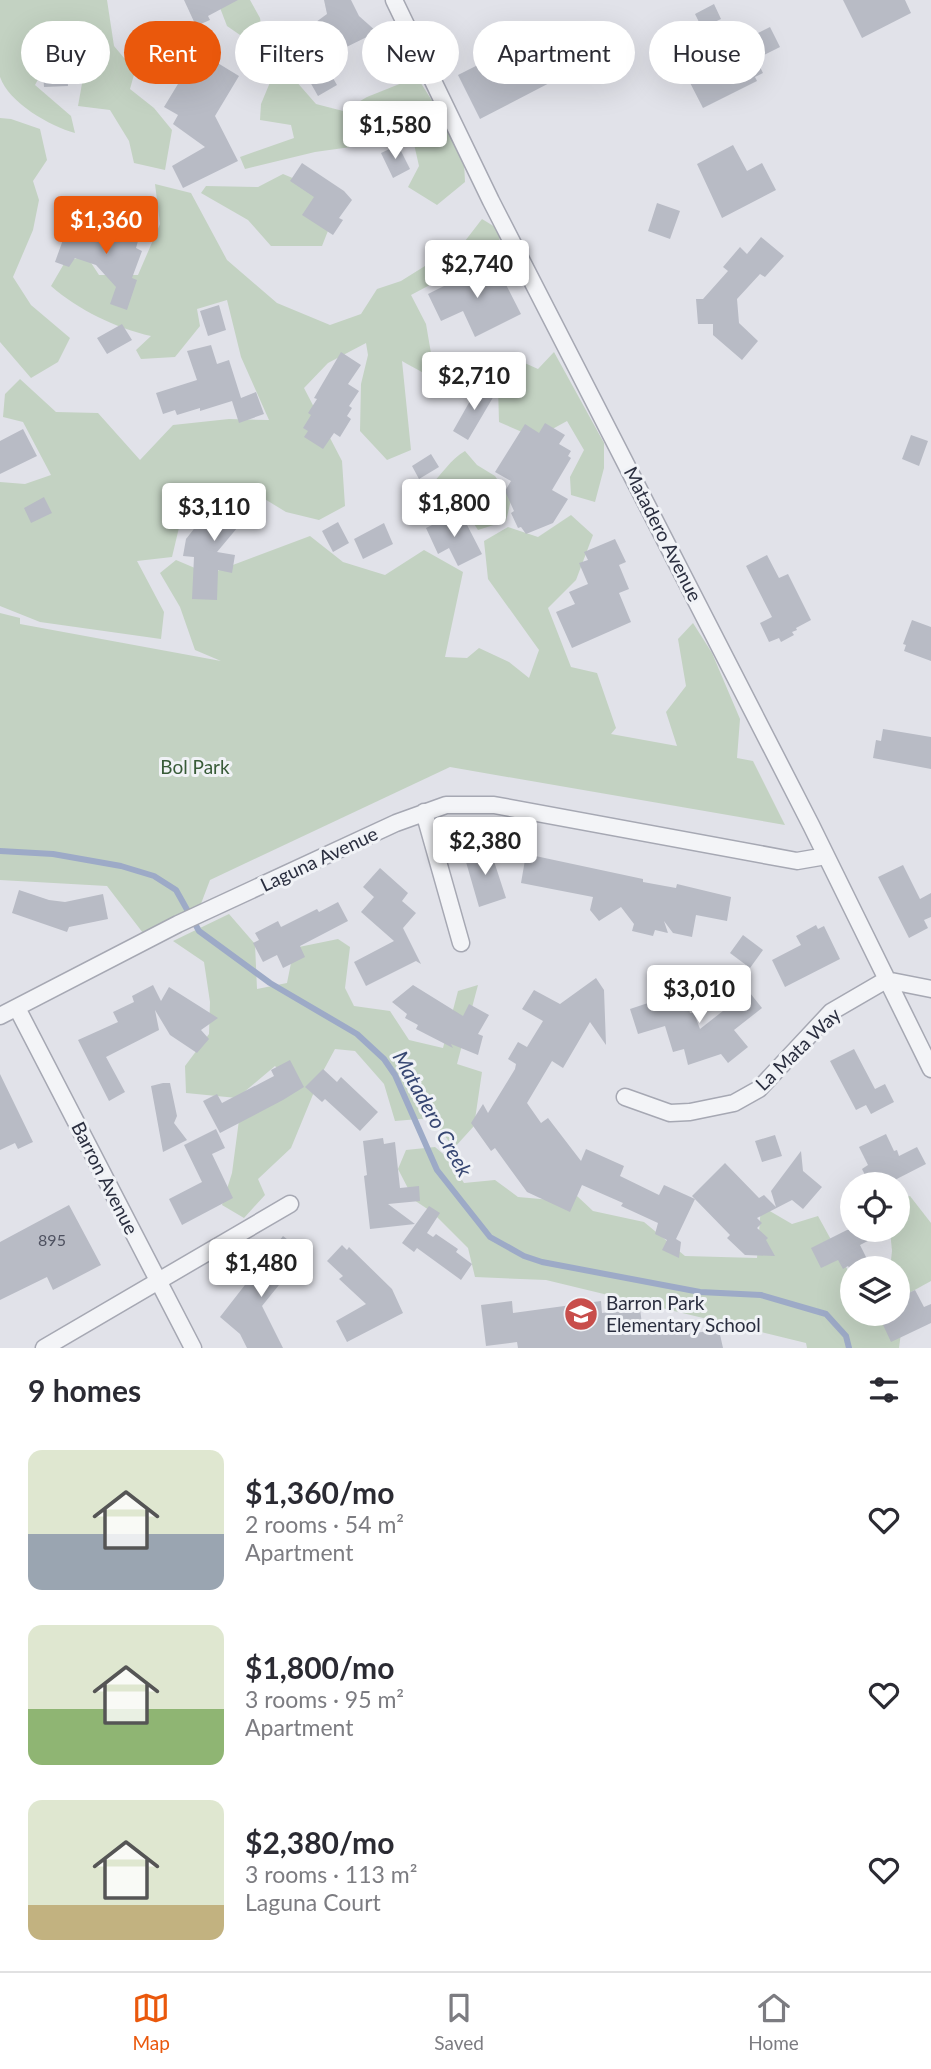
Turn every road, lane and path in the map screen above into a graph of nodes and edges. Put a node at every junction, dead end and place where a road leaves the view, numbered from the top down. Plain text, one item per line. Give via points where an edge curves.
1 (394, 0) edge
2 (424, 812) junction
3 (826, 856) junction
4 (461, 943) dead end
5 (886, 980) junction
6 (931, 989) edge
7 (17, 1008) junction
8 (0, 1016) edge
9 (931, 1069) edge
10 (625, 1097) dead end
11 (290, 1204) dead end
12 (158, 1281) junction
13 (44, 1348) edge
14 (193, 1348) edge

1 - 3 street, Matadero Avenue via 502,222
2 - 3 street, Laguna Avenue via 446,805 494,805 797,861
2 - 4 street
2 - 7 street, Laguna Avenue via 178,925
3 - 5 street, Matadero Avenue
5 - 6 street
5 - 9 street, Matadero Avenue
5 - 10 street, La Mata Way via 831,1012 759,1089 734,1103 670,1113
7 - 8 street, Laguna Avenue
7 - 12 street, Barron Avenue
11 - 12 street
12 - 13 street
12 - 14 street, Barron Avenue

